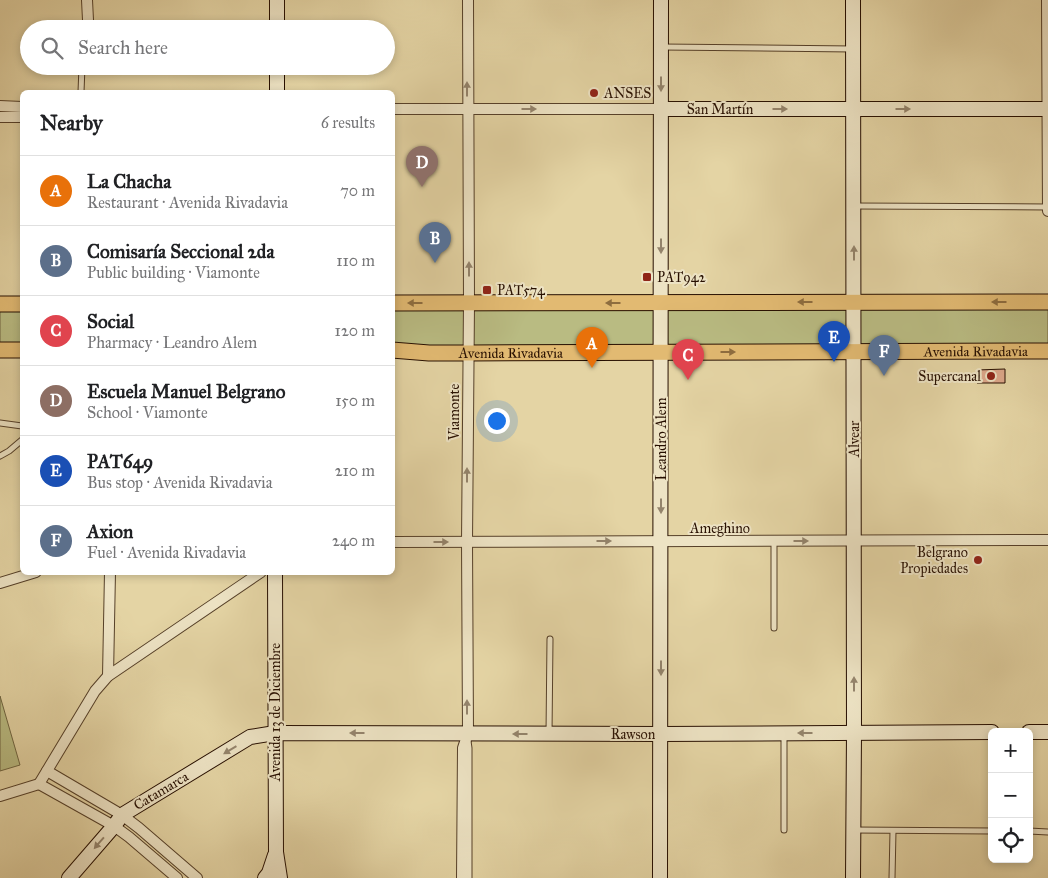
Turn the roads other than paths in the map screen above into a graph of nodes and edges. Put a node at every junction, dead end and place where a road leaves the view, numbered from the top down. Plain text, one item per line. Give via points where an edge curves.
1 (87, 0) edge
2 (277, 0) edge
3 (468, 0) edge
4 (661, 0) edge
5 (853, 0) edge
6 (1047, 0) edge
7 (88, 20) dead end
8 (277, 20) edge
9 (661, 47) junction
10 (854, 49) junction
11 (82, 75) edge
12 (277, 75) edge
13 (81, 90) edge
14 (277, 90) edge
15 (0, 106) edge
16 (20, 107) edge
17 (395, 109) edge
18 (467, 109) junction
19 (661, 109) junction
20 (854, 109) junction
21 (1048, 109) edge
22 (0, 117) edge
23 (20, 117) edge
24 (854, 206) junction
25 (1048, 207) edge
26 (1048, 211) edge
27 (662, 302) junction
28 (854, 302) junction
29 (1048, 302) edge
30 (469, 303) junction
31 (0, 304) edge
32 (20, 304) edge
33 (395, 304) edge
34 (0, 350) edge
35 (20, 350) edge
36 (395, 350) edge
37 (1048, 351) edge
38 (662, 352) junction
39 (854, 352) junction
40 (468, 353) junction
41 (0, 423) edge
42 (20, 426) edge
43 (20, 442) edge
44 (0, 456) edge
45 (1048, 540) edge
46 (661, 541) junction
47 (774, 541) junction
48 (854, 541) junction
49 (395, 542) edge
50 (467, 542) junction
51 (26, 575) edge
52 (110, 575) edge
53 (257, 575) edge
54 (275, 575) edge
55 (0, 583) edge
56 (774, 628) dead end
57 (550, 639) dead end
58 (108, 676) junction
59 (988, 732) edge
60 (1033, 732) edge
61 (1048, 732) edge
62 (275, 733) junction
63 (468, 733) junction
64 (784, 733) junction
65 (854, 733) junction
66 (549, 734) junction
67 (661, 734) junction
68 (47, 771) junction
69 (39, 784) junction
70 (0, 796) edge
71 (118, 821) junction
72 (784, 830) dead end
73 (853, 830) junction
74 (893, 831) junction
75 (988, 831) edge
76 (1033, 832) edge
77 (1048, 832) edge
78 (276, 852) junction
79 (69, 878) edge
80 (177, 878) edge
81 (197, 878) edge
82 (265, 878) edge
83 (280, 878) edge
84 (462, 878) edge
85 (469, 878) edge
86 (660, 878) edge
87 (853, 878) edge
88 (892, 878) edge

1 - 7 street
2 - 8 main road
18 -> 3 street, Viamonte
4 - 9 main road, Leandro Alem
5 - 10 main road, Alvear
6 - 21 street
9 - 10 lane
9 -> 19 main road, Leandro Alem
10 - 20 main road, Alvear
11 - 13 lane
12 - 14 main road
15 - 16 street
17 - 18 street, San Martín
18 -> 19 street, San Martín
30 -> 18 street, Viamonte
19 -> 20 main road, San Martín
19 -> 27 main road, Leandro Alem
20 -> 21 main road, San Martín
20 - 24 main road, Alvear
21 - 25 street
22 - 23 street
24 - 25 lane
28 -> 24 main road, Alvear
25 - 26 street
28 -> 27 main road
27 -> 30 main road
27 - 38 main road, Leandro Alem
29 -> 28 main road
28 - 39 main road, Alvear
30 -> 33 main road
30 - 40 street, Viamonte
31 - 32 main road
34 - 35 main road
36 - 40 main road, Avenida Rivadavia
37 - 39 main road, Avenida Rivadavia
38 -> 39 main road, Avenida Rivadavia
38 - 40 main road, Avenida Rivadavia
38 -> 46 main road, Leandro Alem
39 - 48 main road, Alvear
50 -> 40 street, Viamonte
41 - 42 lane
43 - 44 lane
45 - 48 street, Ameghino
46 - 47 street, Ameghino
50 -> 46 street, Ameghino
46 -> 67 main road, Leandro Alem
47 -> 48 street, Ameghino
47 - 56 lane
65 -> 48 main road, Alvear
49 -> 50 street, Ameghino
63 -> 50 street, Viamonte
51 - 55 street
52 - 58 street
53 - 58 street
54 - 62 main road, Avenida 13 de Diciembre
57 - 66 lane
58 - 68 street via 95,691
59 - 65 main road, Rawson
60 - 61 main road
63 -> 62 main road, Rawson
62 -> 71 main road, Catamarca via 250,737
62 - 78 main road, Avenida 13 de Diciembre
66 -> 63 main road, Rawson
63 - 84 street, Viamonte via 463,748
63 - 85 lane, Viamonte
65 -> 64 main road, Rawson
64 - 67 main road, Rawson
64 - 72 lane
65 - 73 main road, Alvear
66 - 67 main road, Rawson
67 - 86 main road, Leandro Alem
68 - 69 street
68 - 71 street
69 - 70 street
69 - 71 street
71 -> 79 main road, Catamarca
71 - 80 street via 129,837
71 - 81 street via 139,828
73 - 74 lane
73 - 87 main road, Alvear
74 - 75 lane
74 - 88 lane
76 - 77 lane
78 - 82 main road
78 - 83 main road

